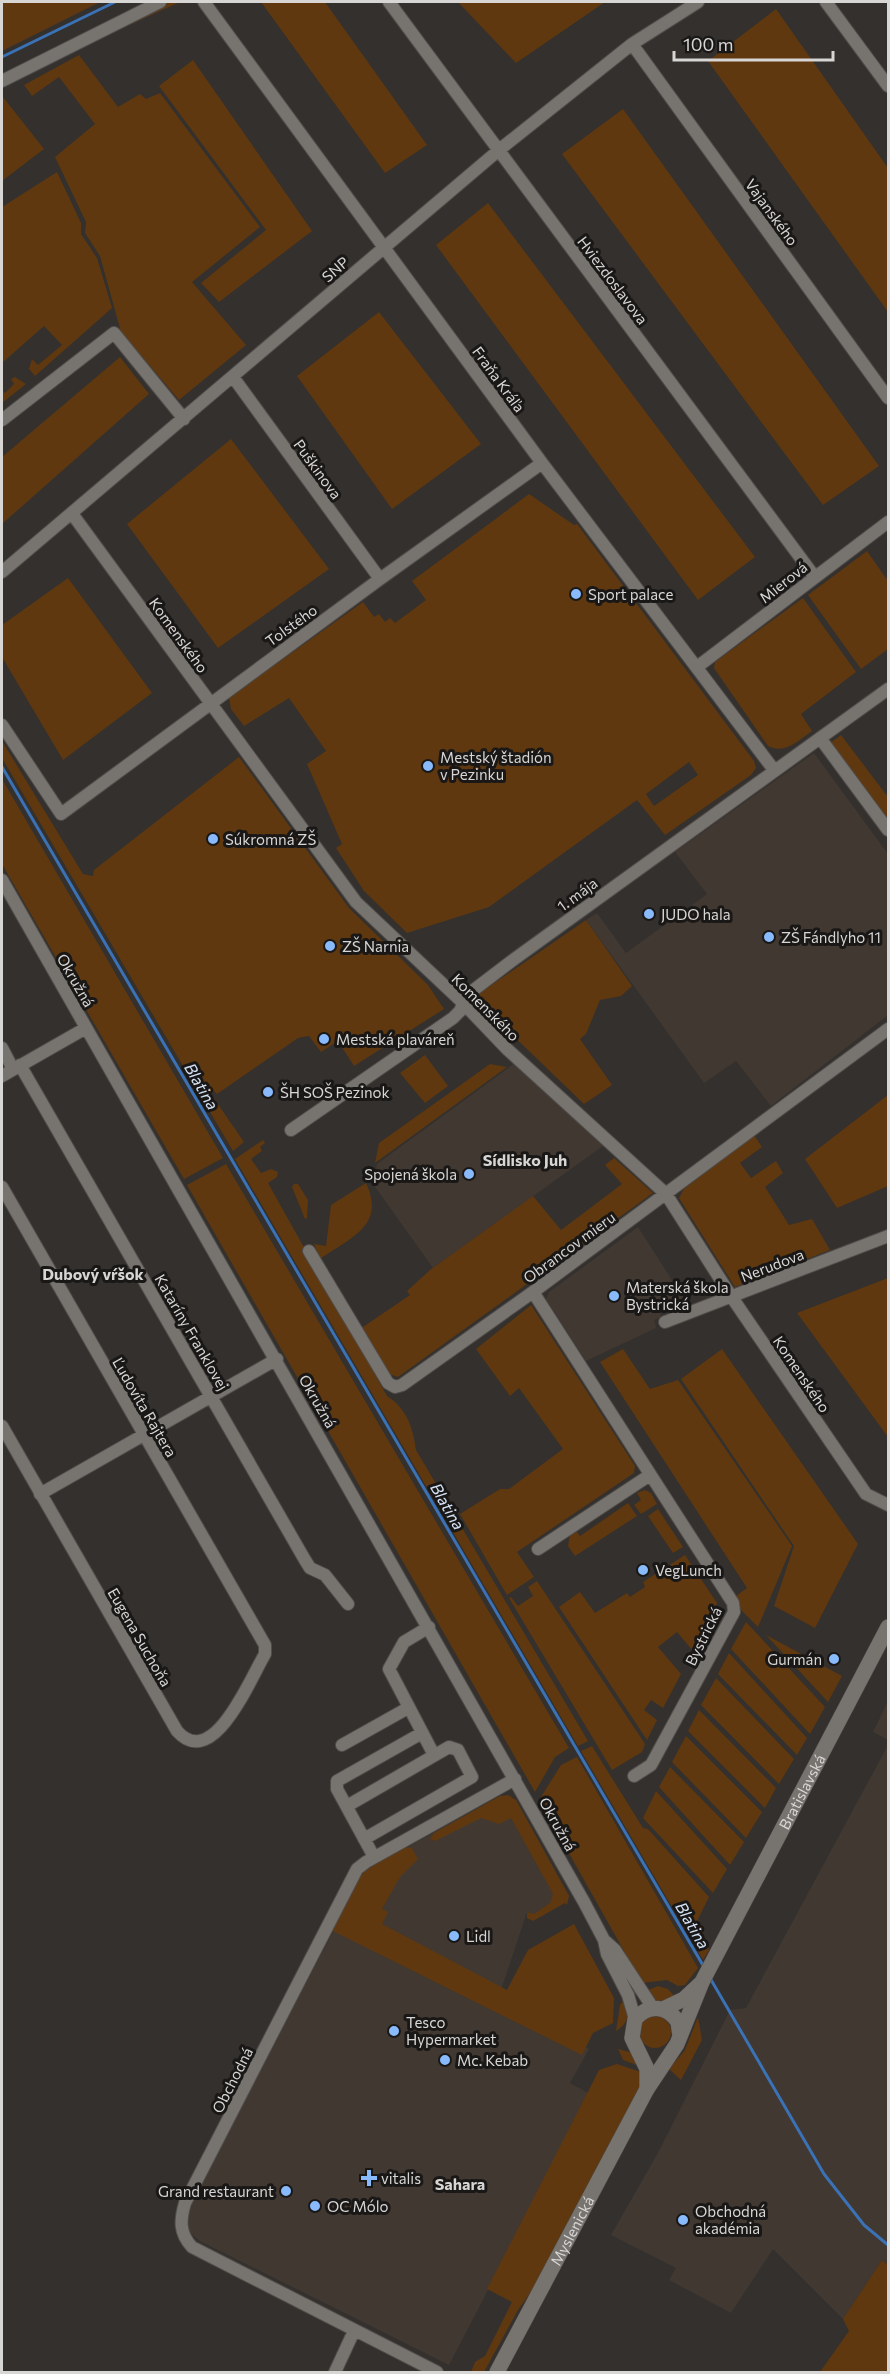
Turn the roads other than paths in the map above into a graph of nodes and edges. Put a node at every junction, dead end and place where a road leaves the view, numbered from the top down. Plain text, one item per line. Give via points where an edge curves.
1 (160, 2) edge
2 (204, 2) edge
3 (389, 2) edge
4 (698, 2) edge
5 (826, 2) edge
6 (632, 44) junction
7 (2, 81) edge
8 (888, 86) edge
9 (499, 150) junction
10 (383, 247) junction
11 (233, 377) junction
12 (888, 398) edge
13 (184, 419) junction
14 (2, 420) edge
15 (542, 463) junction
16 (73, 514) junction
17 (888, 522) edge
18 (2, 572) edge
19 (814, 576) junction
20 (380, 579) junction
21 (698, 667) junction
22 (888, 689) edge
23 (210, 703) junction
24 (2, 725) edge
25 (820, 738) junction
26 (774, 770) junction
27 (888, 830) edge
28 (2, 880) edge
29 (463, 1003) junction
30 (86, 1028) junction
31 (888, 1029) edge
32 (2, 1048) edge
33 (17, 1067) junction
34 (2, 1076) edge
35 (291, 1130) dead end
36 (2, 1187) edge
37 (666, 1194) junction
38 (888, 1236) edge
39 (309, 1251) dead end
40 (533, 1292) junction
41 (731, 1296) junction
42 (666, 1322) dead end
43 (277, 1359) junction
44 (212, 1396) junction
45 (2, 1426) edge
46 (144, 1435) junction
47 (650, 1475) junction
48 (40, 1494) junction
49 (888, 1505) edge
50 (538, 1549) dead end
51 (348, 1604) dead end
52 (888, 1627) edge
53 (429, 1628) junction
54 (263, 1641) joint
55 (408, 1708) junction
56 (422, 1733) junction
57 (342, 1745) dead end
58 (434, 1755) junction
59 (634, 1776) dead end
60 (516, 1779) junction
61 (446, 1792) junction
62 (347, 1806) junction
63 (457, 1811) junction
64 (364, 1839) junction
65 (374, 1857) junction
66 (604, 1940) junction
67 (702, 1982) junction
68 (658, 2009) junction
69 (635, 2019) junction
70 (680, 2036) junction
71 (639, 2051) junction
72 (669, 2052) junction
73 (647, 2088) junction
74 (354, 2331) junction
75 (335, 2373) edge
76 (437, 2373) edge
77 (497, 2373) edge

1 - 7 street
2 - 10 street, Fraňa Kráľa
3 - 9 street, Hviezdoslavova
4 - 6 street, SNP
5 - 8 street
6 - 9 street, SNP
6 - 12 street, Vajanského
9 - 10 street, SNP
9 - 19 street, Hviezdoslavova
10 - 11 street, SNP
10 - 15 street, Fraňa Kráľa
11 - 13 street, SNP
11 - 20 street, Puškinova
13 - 14 street via 114,333
13 - 16 street, SNP
15 - 20 street, Tolstého
15 - 21 street, Fraňa Kráľa
16 - 18 street, SNP
16 - 23 street, Komenského
17 - 19 street, Mierová
19 - 21 street, Mierová
20 - 23 street, Tolstého
21 - 26 street, Fraňa Kráľa
22 - 25 street, 1. mája
23 - 24 street, Tolstého via 61,814
23 - 29 street, Komenského via 356,902
25 - 26 street, 1. mája
25 - 27 street
26 - 29 street, 1. mája via 522,953 467,995
28 - 30 street, Okružná
29 - 35 street, 1. mája via 453,1018
29 - 37 street, Komenského via 507,1049
30 - 33 street
30 - 43 street, Okružná
31 - 37 street, Obrancov mieru
32 - 33 street, Kataríny Franklovej
33 - 34 street
33 - 44 street, Kataríny Franklovej
36 - 46 street, Ľudovíta Rajtera
37 - 40 street, Obrancov mieru
37 - 41 street, Komenského
38 - 41 street, Nerudova
39 - 40 street, Obrancov mieru via 394,1387
40 - 47 street, Bystrická
41 - 42 street, Nerudova
41 - 49 street, Komenského via 866,1494
43 - 44 street
43 - 53 street, Okružná
44 - 46 street
44 - 51 street, Kataríny Franklovej via 310,1568 325,1575
45 - 48 street, Eugena Suchoňa
46 - 48 street
46 - 54 street, Ľudovíta Rajtera
47 - 50 street
47 - 59 street, Bystrická via 730,1594 734,1612 651,1765
48 - 54 street, Eugena Suchoňa via 183,1738 204,1741 221,1729 265,1654
52 - 67 main road, Bratislavská
53 - 55 street via 404,1642 390,1664 391,1675
53 - 60 street, Okružná
55 - 56 street
55 - 57 street
56 - 58 street
56 - 62 street via 340,1777 336,1787
58 - 61 street via 449,1747 455,1749 472,1777
58 - 62 street
60 - 63 street, Obchodná
60 - 66 street, Okružná
61 - 63 street
61 - 64 street
62 - 64 street
63 - 65 street, Obchodná
64 - 65 street
65 - 74 street, Obchodná via 349,1880 185,2203 181,2220 192,2247
66 - 68 street, Okružná
66 - 69 street, Okružná via 606,1954 628,1995
67 - 68 main road via 684,1999
67 - 70 main road
68 - 69 main road via 643,2012
68 - 70 main road via 675,2018
69 - 71 main road via 632,2038
70 - 72 main road
71 - 72 main road via 651,2056
71 - 73 main road via 647,2069
72 - 73 main road, Myslenická
73 - 77 main road, Myslenická
74 - 75 street
74 - 76 street, Obchodná

